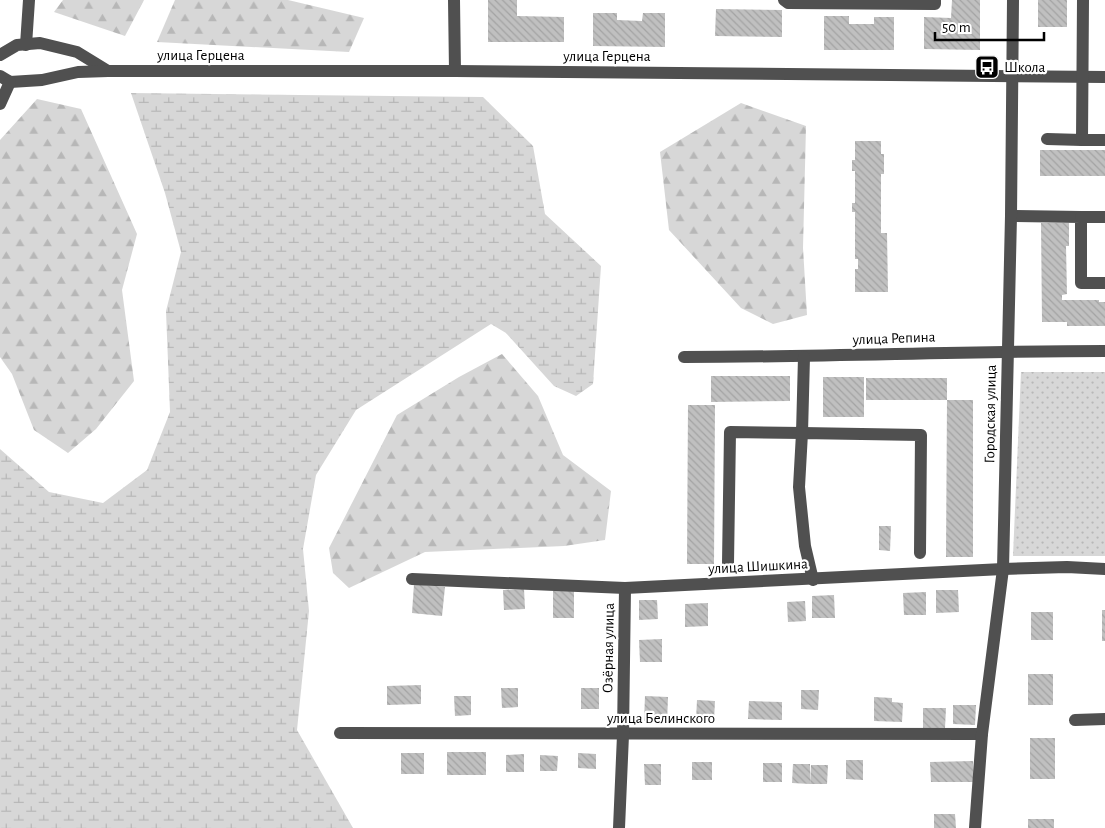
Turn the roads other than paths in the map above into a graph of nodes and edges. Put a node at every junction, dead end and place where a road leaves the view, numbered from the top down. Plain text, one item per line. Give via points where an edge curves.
1 (30, 0) edge
2 (454, 0) edge
3 (784, 0) edge
4 (935, 0) edge
5 (1013, 0) edge
6 (1083, 0) edge
7 (26, 45) junction
8 (0, 55) edge
9 (108, 71) junction
10 (455, 71) junction
11 (1012, 76) junction
12 (1082, 76) junction
13 (1105, 77) edge
14 (5, 79) edge
15 (0, 104) edge
16 (1047, 139) dead end
17 (1082, 140) junction
18 (1105, 140) edge
19 (1011, 216) junction
20 (1080, 217) junction
21 (1105, 217) edge
22 (1105, 283) edge
23 (1007, 351) junction
24 (1105, 351) edge
25 (684, 357) dead end
26 (804, 358) junction
27 (802, 433) junction
28 (920, 553) dead end
29 (728, 562) dead end
30 (1003, 569) junction
31 (1105, 569) edge
32 (412, 579) dead end
33 (812, 580) junction
34 (625, 588) junction
35 (1105, 719) edge
36 (1076, 720) dead end
37 (340, 733) dead end
38 (982, 734) junction
39 (623, 735) junction
40 (619, 828) edge
41 (976, 828) edge

1 - 7 street
2 - 10 street
3 - 4 street via 788,3 925,4 935,4
5 - 11 street, Городская улица
6 - 12 street
7 - 8 street via 17,45
7 - 9 street via 40,43 77,52
9 - 10 street, улица Герцена
9 - 14 street, улица Герцена via 78,72 42,80
10 - 11 street, улица Герцена
11 - 12 street, улица Герцена
11 - 19 street, Городская улица
12 - 13 street, улица Герцена
12 - 17 street
14 - 15 street
16 - 17 street
17 - 18 street
19 - 20 street
19 - 23 street, Городская улица
20 - 21 street
20 - 22 street via 1080,283
23 - 24 street, улица Репина
23 - 26 street, улица Репина
23 - 30 street, Городская улица
25 - 26 street, улица Репина
26 - 27 street
27 - 28 street via 921,435
27 - 29 street via 730,432
27 - 33 street via 799,487
30 - 31 street, улица Шишкина
30 - 33 street, улица Шишкина
30 - 38 street, Городская улица
32 - 34 street, улица Шишкина
33 - 34 street, улица Шишкина
34 - 39 street, Озёрная улица
35 - 36 street
37 - 39 street, улица Белинского
38 - 39 street, улица Белинского
38 - 41 street, Городская улица
39 - 40 street, Озёрная улица

